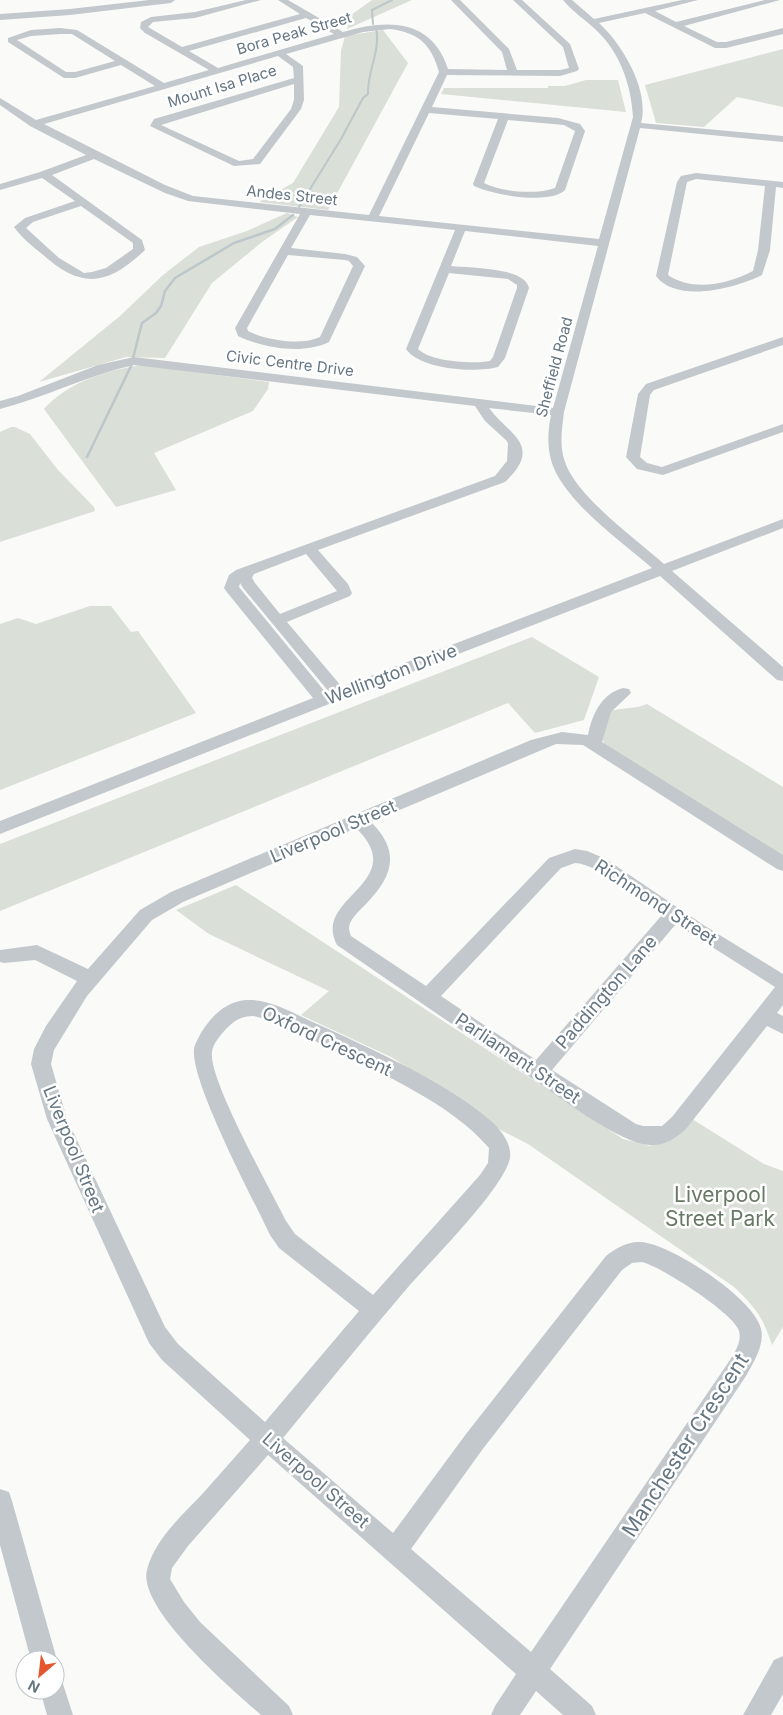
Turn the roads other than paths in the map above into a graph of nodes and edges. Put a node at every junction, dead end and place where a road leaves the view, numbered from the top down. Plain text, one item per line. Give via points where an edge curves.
1 (171, 0) edge
2 (257, 0) edge
3 (282, 0) edge
4 (456, 0) edge
5 (517, 0) edge
6 (567, 0) edge
7 (694, 0) edge
8 (776, 0) edge
9 (104, 4) edge
10 (117, 7) junction
11 (648, 11) junction
12 (307, 15) junction
13 (0, 17) edge
14 (149, 21) junction
15 (592, 22) junction
16 (675, 25) junction
17 (783, 31) edge
18 (342, 35) junction
19 (182, 50) junction
20 (279, 53) junction
21 (123, 62) junction
22 (217, 71) junction
23 (444, 72) junction
24 (513, 73) junction
25 (298, 80) junction
26 (163, 87) junction
27 (0, 100) edge
28 (426, 110) junction
29 (504, 117) junction
30 (34, 124) junction
31 (636, 125) junction
32 (783, 139) edge
33 (94, 155) junction
34 (44, 174) junction
35 (777, 184) edge
36 (0, 187) edge
37 (84, 202) junction
38 (306, 212) junction
39 (372, 219) junction
40 (461, 228) junction
41 (604, 244) junction
42 (285, 251) junction
43 (444, 268) junction
44 (783, 341) edge
45 (23, 399) junction
46 (479, 403) junction
47 (0, 405) edge
48 (0, 412) edge
49 (558, 412) junction
50 (783, 428) edge
51 (783, 523) edge
52 (309, 549) junction
53 (662, 570) junction
54 (247, 571) junction
55 (281, 623) junction
56 (268, 632) junction
57 (783, 676) edge
58 (623, 693) dead end
59 (340, 694) junction
60 (323, 700) junction
61 (594, 744) junction
62 (358, 820) junction
63 (0, 828) edge
64 (783, 864) edge
65 (674, 914) junction
66 (4, 956) dead end
67 (90, 979) junction
68 (783, 983) edge
69 (783, 991) edge
70 (428, 997) junction
71 (765, 1015) junction
72 (783, 1026) edge
73 (539, 1071) junction
74 (375, 1310) junction
75 (268, 1439) junction
76 (0, 1501) edge
77 (395, 1550) junction
78 (41, 1650) edge
79 (783, 1669) edge
80 (534, 1673) junction
81 (56, 1700) edge
82 (60, 1715) edge
83 (280, 1715) edge
84 (504, 1715) edge
85 (583, 1715) edge
86 (756, 1715) edge

1 - 10 street
2 - 14 street via 196,15
3 - 12 street
4 - 24 street via 506,51
5 - 24 street via 567,46 574,69 560,73
6 - 15 street, Sheffield Road
7 - 11 street
8 - 16 street
9 - 10 street
9 - 13 street
10 - 14 street
11 - 15 street
11 - 16 street
12 - 18 street
12 - 19 street
14 - 19 street via 144,28
15 - 31 street, Sheffield Road via 608,37 622,59 638,105
16 - 17 street via 718,46
18 - 20 street, Bora Peak Street
18 - 23 street, Bora Peak Street via 378,26 414,31 423,36 440,57
19 - 22 street
20 - 22 street, Bora Peak Street
20 - 25 street, Mount Isa Place via 298,66
21 - 21 street via 74,32 21,35 11,40 64,75
21 - 26 street
22 - 26 street, Bora Peak Street
23 - 24 street
23 - 28 street
25 - 25 street, Mount Isa Place via 296,109 259,160 253,163 238,164 155,125 158,121
26 - 30 street, Bora Peak Street
27 - 30 street, Andes Street
28 - 29 street
28 - 39 street
29 - 29 street via 563,122 578,127 580,130 560,190 543,194 490,189 478,184
30 - 33 street, Andes Street
31 - 32 street
31 - 41 street, Sheffield Road
33 - 34 street
33 - 38 street, Andes Street via 185,197
34 - 36 street
34 - 37 street
35 - 35 street via 696,176 684,179 662,276 678,285 704,288 758,273
37 - 37 street via 139,245 136,253 113,269 88,276 76,274 20,227 28,220
38 - 39 street, Andes Street
38 - 42 street
39 - 40 street, Andes Street
40 - 41 street, Andes Street
40 - 43 street
41 - 49 street, Sheffield Road
42 - 42 street via 241,331 255,339 317,344 325,339 359,266 353,259 345,257
43 - 43 street via 413,353 428,360 480,366 496,363 522,283 511,276
44 - 50 street via 650,387 644,394 633,457 638,464 663,471
45 - 46 street, Civic Centre Drive via 102,368 134,361
45 - 47 street, Civic Centre Drive
45 - 48 street, Civic Centre Drive
46 - 49 street, Civic Centre Drive
46 - 52 street via 515,444 511,466 504,475 496,481
49 - 53 street, Sheffield Road via 554,448 562,472 586,503
51 - 53 street, Wellington Drive
52 - 54 street
52 - 55 street via 343,587 345,594
53 - 57 street, Sheffield Road
53 - 59 street, Wellington Drive
54 - 55 street via 248,585
54 - 56 street via 234,578 231,588
55 - 56 street
55 - 59 street
56 - 60 street
58 - 61 street via 602,711
59 - 60 street, Wellington Drive
60 - 63 street, Wellington Drive
61 - 62 street, Liverpool Street via 565,736 545,741
61 - 64 street, Liverpool Street
62 - 67 street, Liverpool Street via 159,906 146,915
62 - 70 street, Parliament Street via 376,840 383,859 382,868 375,884 342,919 338,926 339,934 350,946
65 - 68 street, Richmond Street
65 - 70 street, Richmond Street via 592,859 580,855 565,857 555,863
65 - 73 street, Paddington Lane
66 - 67 street via 37,952
67 - 75 street, Liverpool Street via 44,1049 41,1064 57,1119 157,1335 206,1386
69 - 71 street, Parliament Street
70 - 73 street, Parliament Street
71 - 72 street
71 - 73 street, Parliament Street via 679,1123 668,1133 657,1136 630,1131
74 - 74 street, Oxford Crescent via 288,1241 278,1228 229,1126 209,1080 202,1053 219,1024 235,1010 254,1008 274,1014 370,1059 456,1108 482,1126 498,1144 499,1163 487,1182
74 - 75 street, Oxford Crescent
75 - 77 street, Liverpool Street
75 - 83 street, Oxford Crescent via 167,1553 158,1576 160,1588 178,1616
76 - 78 street
77 - 80 street, Liverpool Street
77 - 80 street, Manchester Crescent via 485,1427 622,1256 643,1252 665,1260 744,1316 750,1325 750,1345 738,1368
79 - 86 street
80 - 84 street, Manchester Crescent
80 - 85 street, Liverpool Street
81 - 82 street

